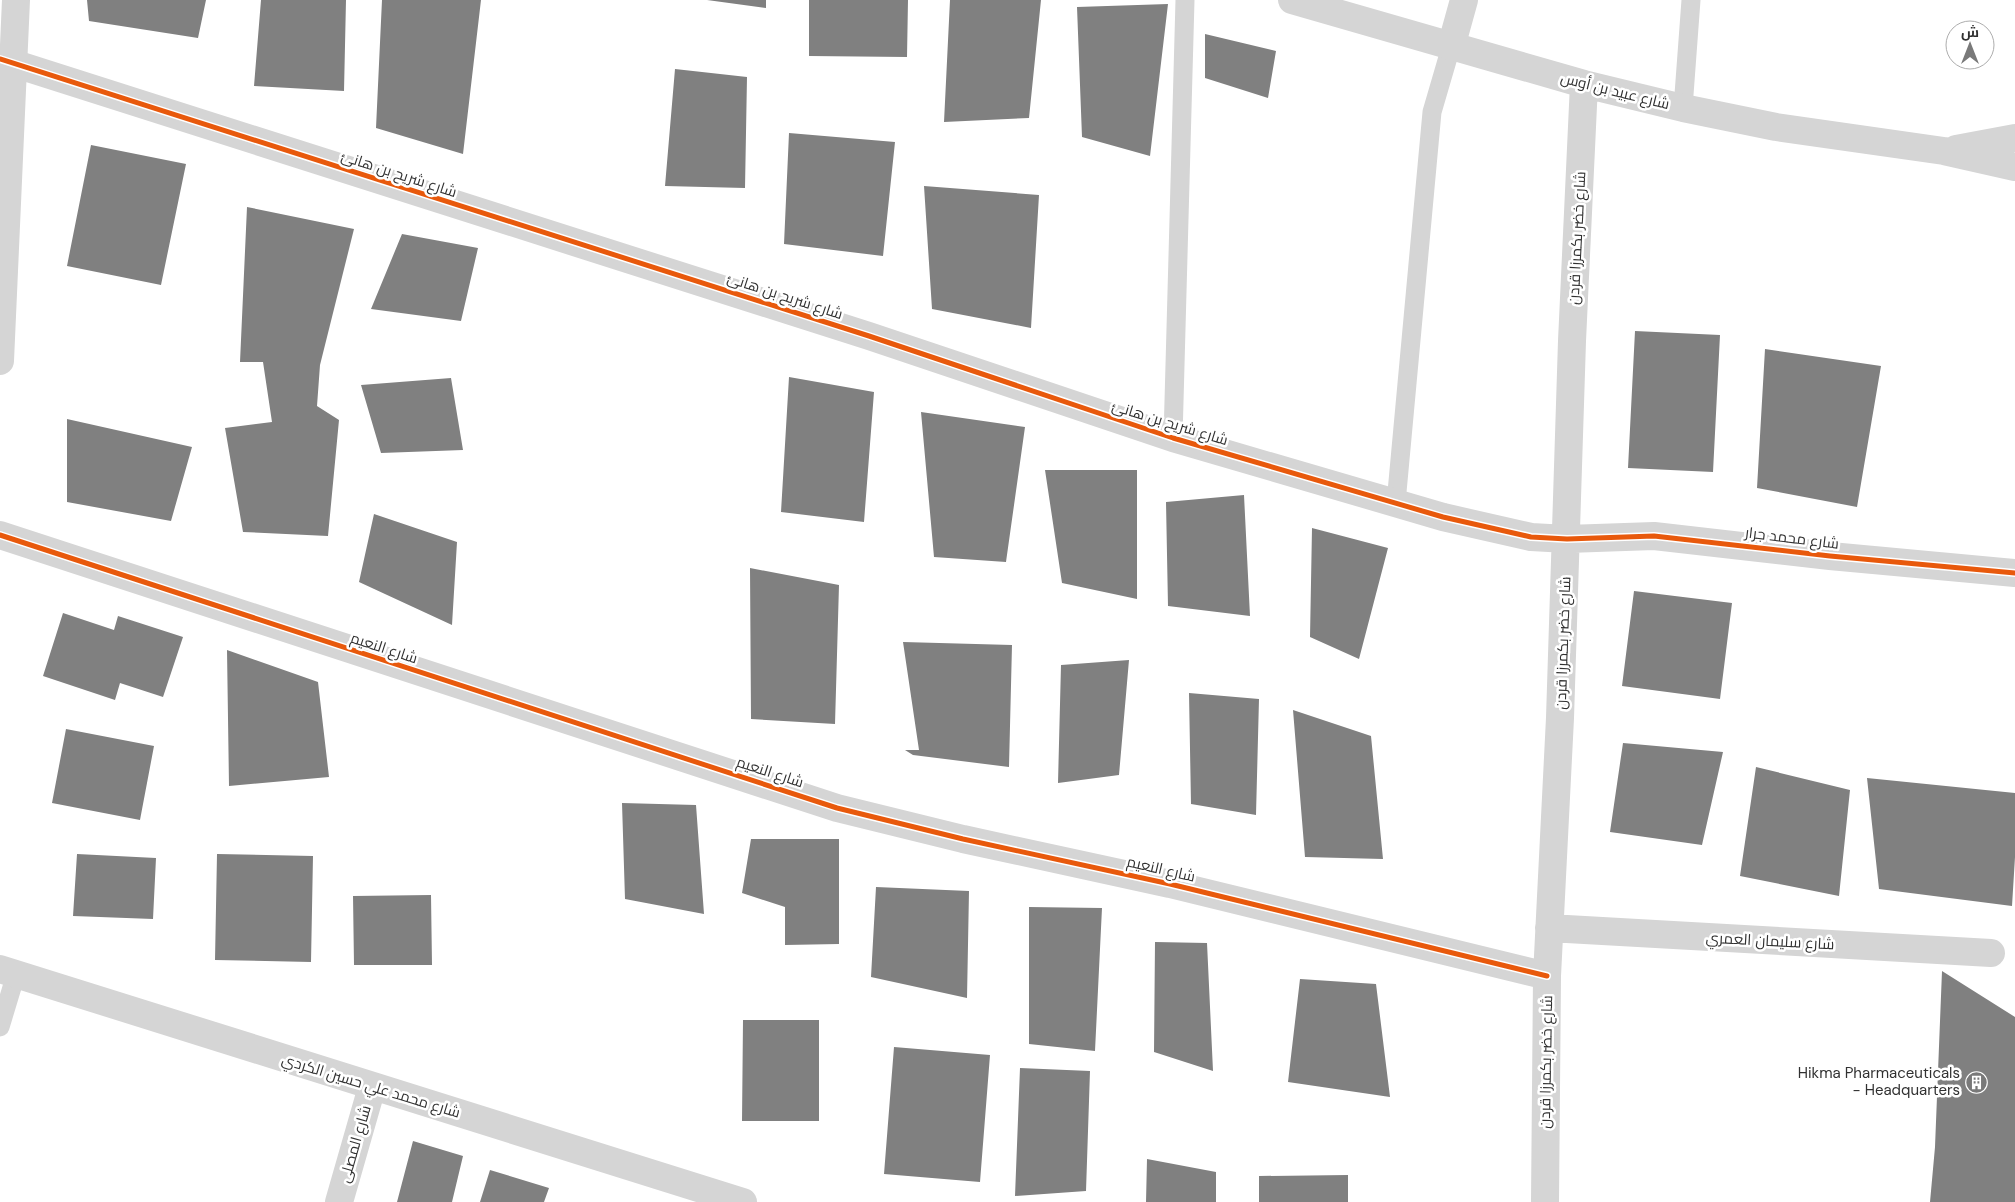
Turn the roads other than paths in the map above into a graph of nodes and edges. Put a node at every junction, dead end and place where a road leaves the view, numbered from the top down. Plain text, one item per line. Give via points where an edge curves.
1 (16, 0) edge
2 (1185, 0) edge
3 (1292, 0) edge
4 (1464, 0) edge
5 (1691, 0) edge
6 (1451, 47) junction
7 (7, 61) edge
8 (1584, 84) junction
9 (1683, 108) junction
10 (2015, 138) edge
11 (1944, 151) junction
12 (2015, 167) edge
13 (0, 360) edge
14 (1173, 438) junction
15 (1396, 503) junction
16 (0, 535) edge
17 (1567, 539) junction
18 (2015, 573) edge
19 (1549, 928) junction
20 (1991, 953) dead end
21 (8, 971) edge
22 (1547, 976) junction
23 (0, 1027) edge
24 (372, 1087) junction
25 (339, 1202) edge
26 (743, 1202) edge
27 (1545, 1202) edge

1 - 7 street
2 - 14 lane
3 - 6 street, شارع عبيد بن أوس
4 - 6 street
5 - 9 lane
6 - 8 street, شارع عبيد بن أوس
6 - 15 lane via 1432,112
7 - 13 street
7 - 14 street, شارع شريح بن هانئ via 869,336
8 - 9 street, شارع عبيد بن أوس
8 - 17 street, شارع خضر بكمرزا قردن
9 - 11 street, شارع عبيد بن أوس via 1776,127
10 - 11 street, شارع عبيد بن أوس
11 - 12 street, شارع عبيد بن أوس
14 - 15 street, شارع شريح بن هانئ
15 - 17 street, شارع شريح بن هانئ via 1494,530
16 - 22 street, شارع النعيم via 837,808 1179,886
17 - 18 street, شارع محمد جرار via 1654,536
17 - 19 street, شارع خضر بكمرزا قردن
19 - 20 street, شارع سليمان العمري
19 - 22 street, شارع خضر بكمرزا قردن
21 - 23 lane
21 - 24 street, شارع محمد علي حسين الكردي
22 - 27 street, شارع خضر بكمرزا قردن
24 - 25 street, شارع المصلى
24 - 26 street, شارع محمد علي حسين الكردي

